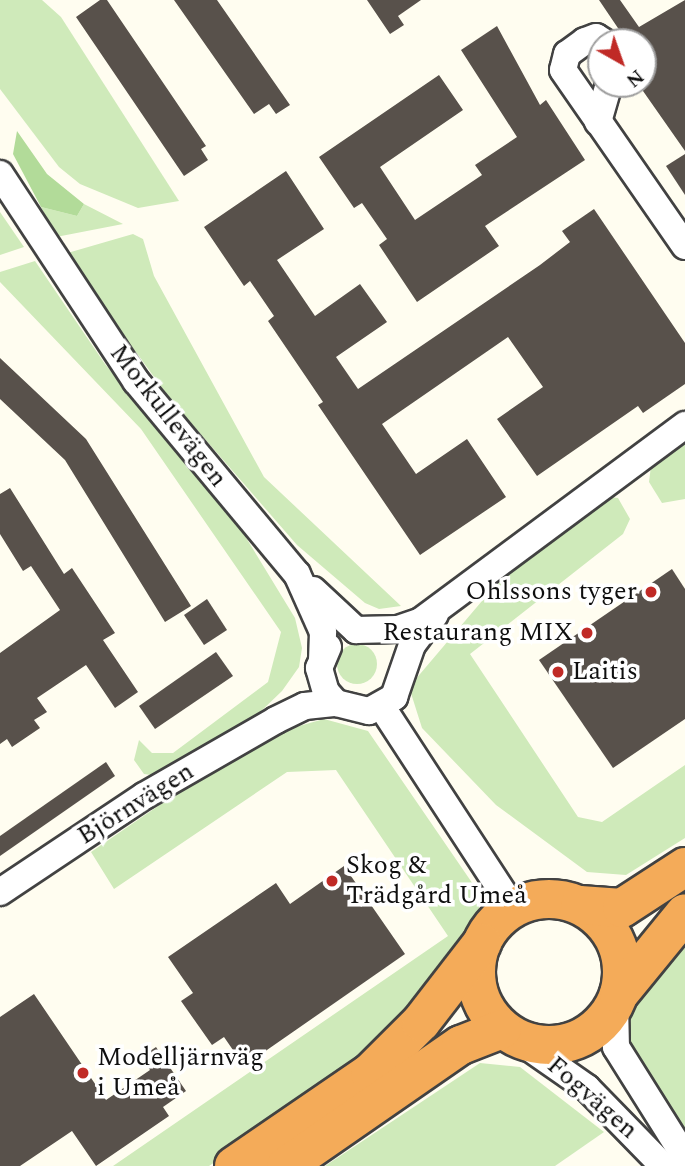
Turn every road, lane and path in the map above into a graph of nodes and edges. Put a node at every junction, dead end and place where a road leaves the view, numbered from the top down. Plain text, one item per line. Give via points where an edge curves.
1 (587, 40) edge
2 (605, 98) edge
3 (598, 122) junction
4 (0, 174) edge
5 (685, 246) edge
6 (685, 425) edge
7 (297, 574) junction
8 (440, 608) junction
9 (365, 630) junction
10 (320, 664) junction
11 (403, 667) junction
12 (336, 703) junction
13 (382, 707) junction
14 (276, 720) junction
15 (685, 867) edge
16 (0, 892) edge
17 (580, 905) junction
18 (513, 908) junction
19 (685, 914) edge
20 (483, 941) junction
21 (617, 999) junction
22 (508, 1033) junction
23 (685, 1157) edge
24 (234, 1166) edge
25 (286, 1166) edge
26 (663, 1166) edge

1 - 3 street via 564,62 568,79
2 - 3 street
3 - 5 street
4 - 7 street, Morkullevägen via 136,381
6 - 8 street, Björnvägen
7 - 9 street
7 - 10 street, Morkullevägen via 323,632
8 - 9 street, Björnvägen via 410,625
8 - 11 street, Björnvägen
9 - 10 street, Björnvägen via 341,635
9 - 11 street via 397,648
10 - 12 street via 326,692
10 - 14 street, Björnvägen
11 - 13 street, Björnvägen via 394,697
12 - 13 street, Björnvägen via 356,712
12 - 14 street, Björnvägen via 306,706
13 - 18 street
14 - 16 street, Björnvägen via 144,796
15 - 17 highway via 622,908
17 - 18 highway via 553,899
17 - 21 highway via 605,924 616,942 623,973
18 - 20 highway
19 - 21 highway
20 - 22 highway via 476,982 485,1008
20 - 24 highway via 421,1022 370,1073
21 - 22 highway via 598,1027 569,1043 541,1045
21 - 23 street, Fogvägen via 616,1047
22 - 25 highway via 461,1045
22 - 26 street, Fogvägen via 587,1088

